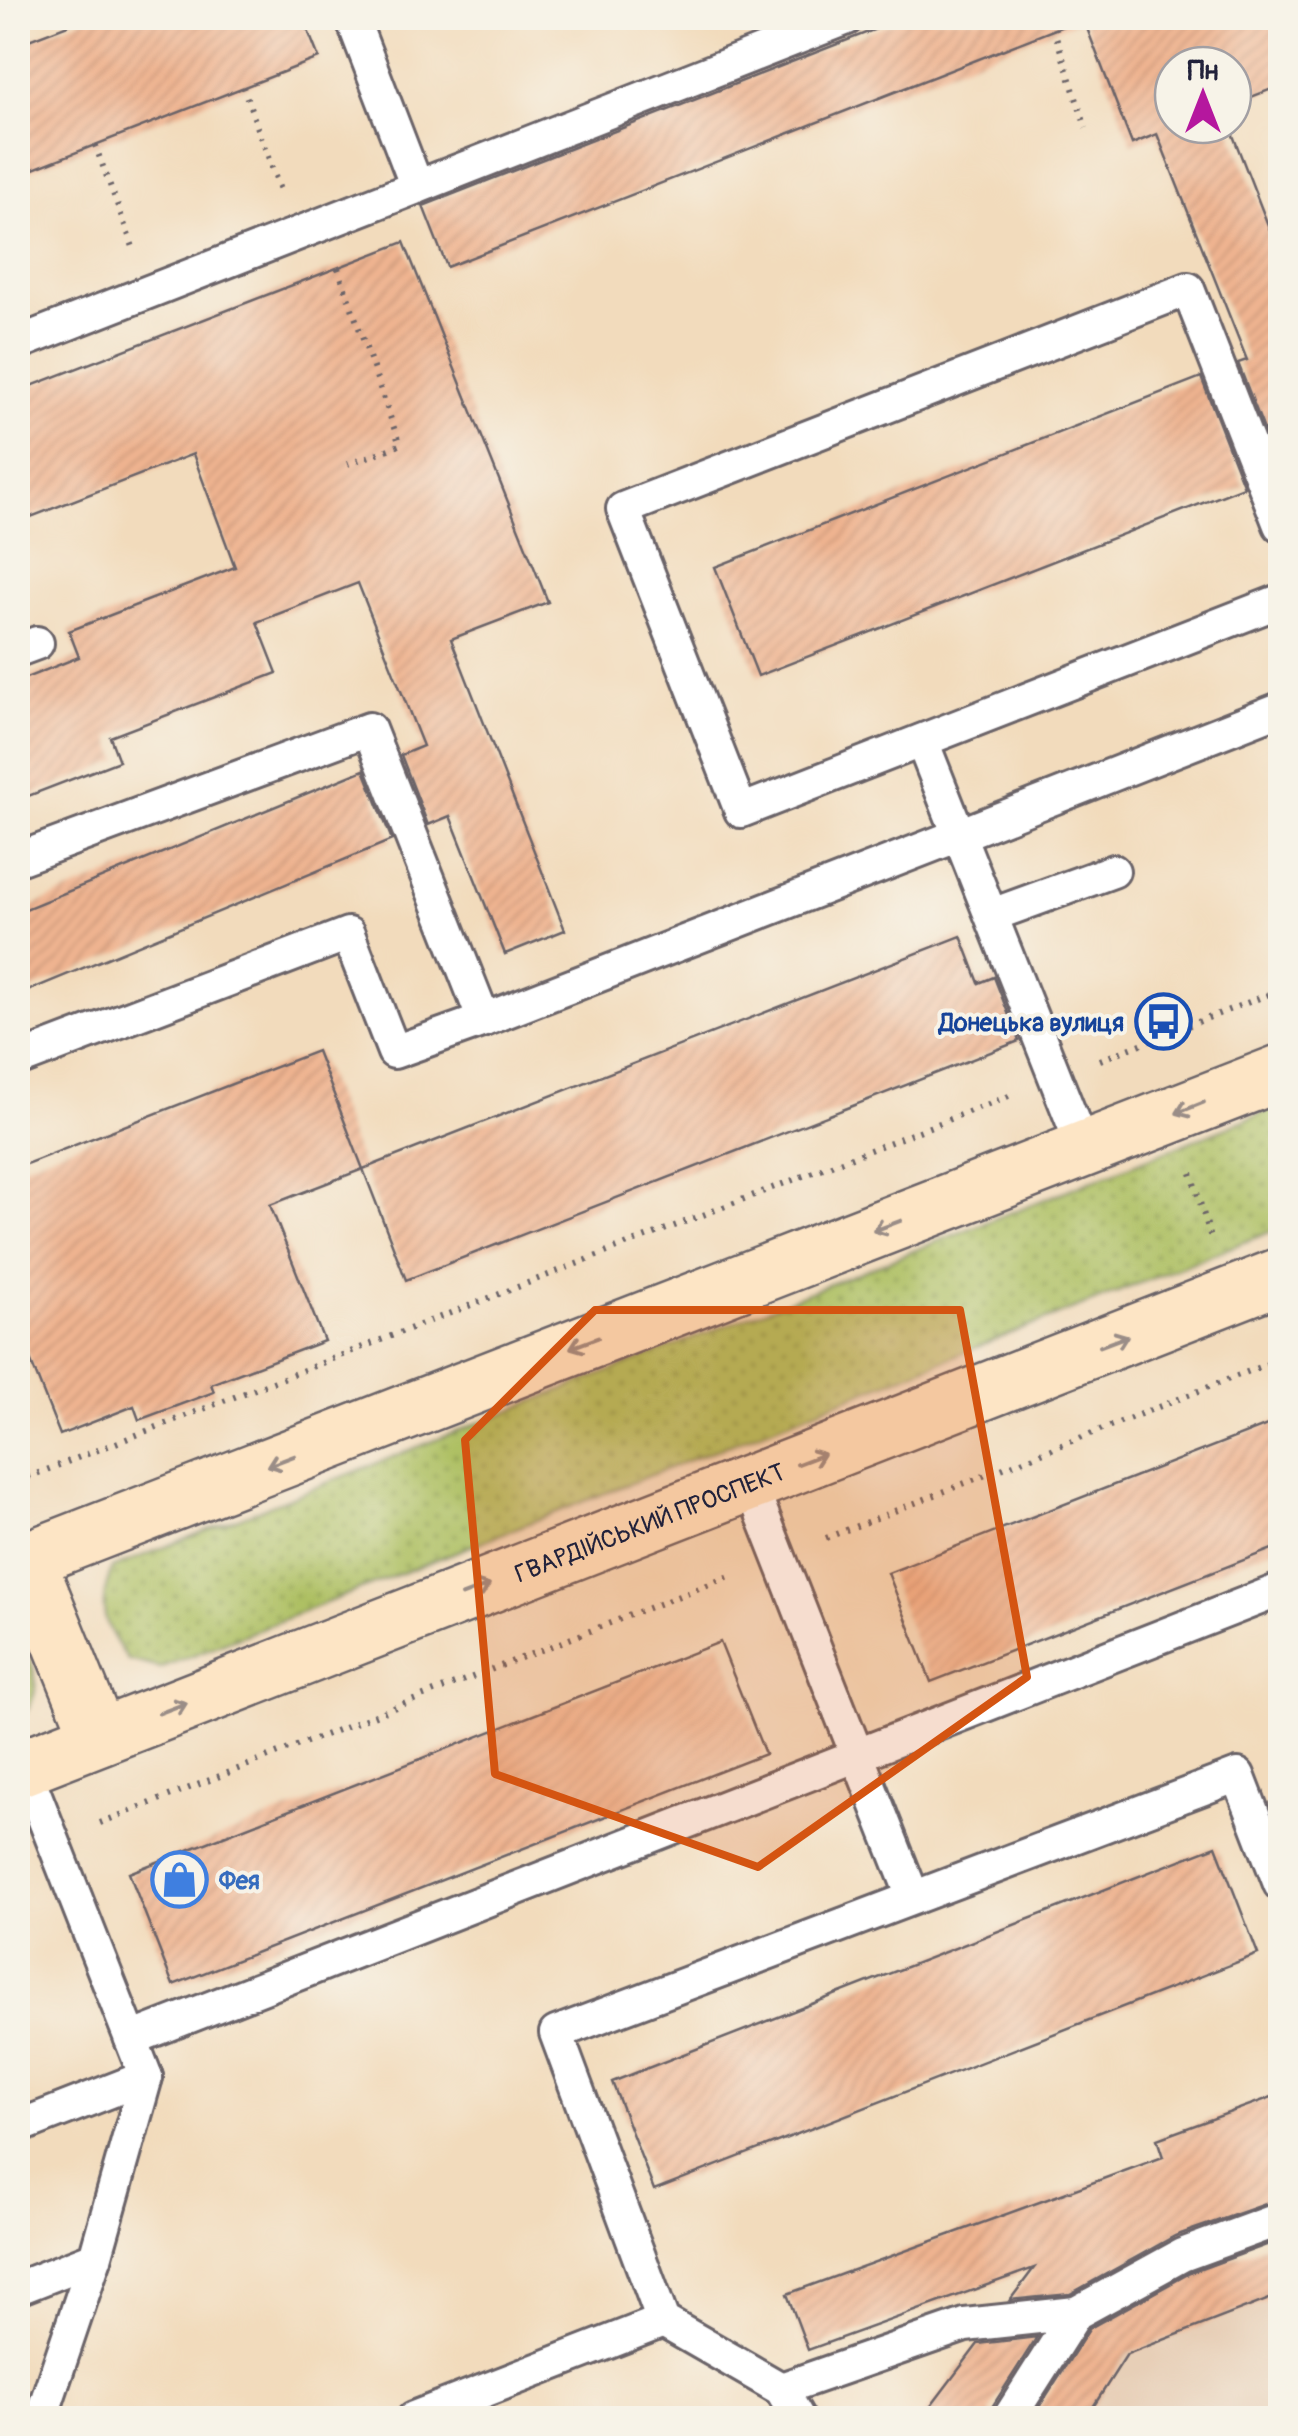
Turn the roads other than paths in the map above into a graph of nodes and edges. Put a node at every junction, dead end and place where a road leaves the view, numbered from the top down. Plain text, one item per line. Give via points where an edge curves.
1 (352, 18) edge
2 (846, 18) edge
3 (416, 187) junction
4 (18, 343) edge
5 (1280, 525) edge
6 (1280, 601) edge
7 (1280, 709) edge
8 (922, 740) junction
9 (959, 835) junction
10 (18, 859) edge
11 (1113, 871) dead end
12 (992, 916) junction
13 (484, 1020) junction
14 (18, 1060) edge
15 (1280, 1073) edge
16 (1084, 1150) junction
17 (1280, 1276) edge
18 (750, 1483) junction
19 (21, 1552) edge
20 (1280, 1590) edge
21 (100, 1737) junction
22 (857, 1755) junction
23 (21, 1768) edge
24 (1280, 1884) edge
25 (913, 1897) junction
26 (131, 2040) junction
27 (146, 2076) junction
28 (18, 2126) edge
29 (1280, 2220) edge
30 (94, 2258) junction
31 (18, 2288) edge
32 (1076, 2313) junction
33 (663, 2322) junction
34 (781, 2389) junction
35 (41, 2418) edge
36 (414, 2418) edge
37 (798, 2418) edge
38 (1009, 2418) edge

1 - 3 lane
2 - 3 lane
3 - 4 lane
5 - 8 lane via 1188,289 622,510 741,810
6 - 8 lane
7 - 9 lane
8 - 9 lane
9 - 12 lane
9 - 13 lane
10 - 13 lane via 369,729
11 - 12 lane
12 - 16 lane
13 - 14 lane via 394,1052 348,934
15 -> 16 main road
16 -> 19 main road
18 -> 17 main road, ГВАРДІЙСЬКИЙ ПРОСПЕКТ
21 -> 18 main road, ГВАРДІЙСЬКИЙ ПРОСПЕКТ
18 - 22 lane
19 - 21 main road
20 - 22 lane
21 - 23 main road, ГВАРДІЙСЬКИЙ ПРОСПЕКТ
22 - 25 lane
22 - 26 lane
23 - 26 lane
24 - 25 lane via 1238,1776
25 - 33 lane via 556,2033
26 - 27 lane
27 - 28 lane
27 - 30 lane
29 - 32 lane via 1182,2255
30 - 31 lane
30 - 35 lane
32 - 34 lane via 965,2324
32 - 38 lane
33 - 34 lane
33 - 36 lane
34 - 37 lane

